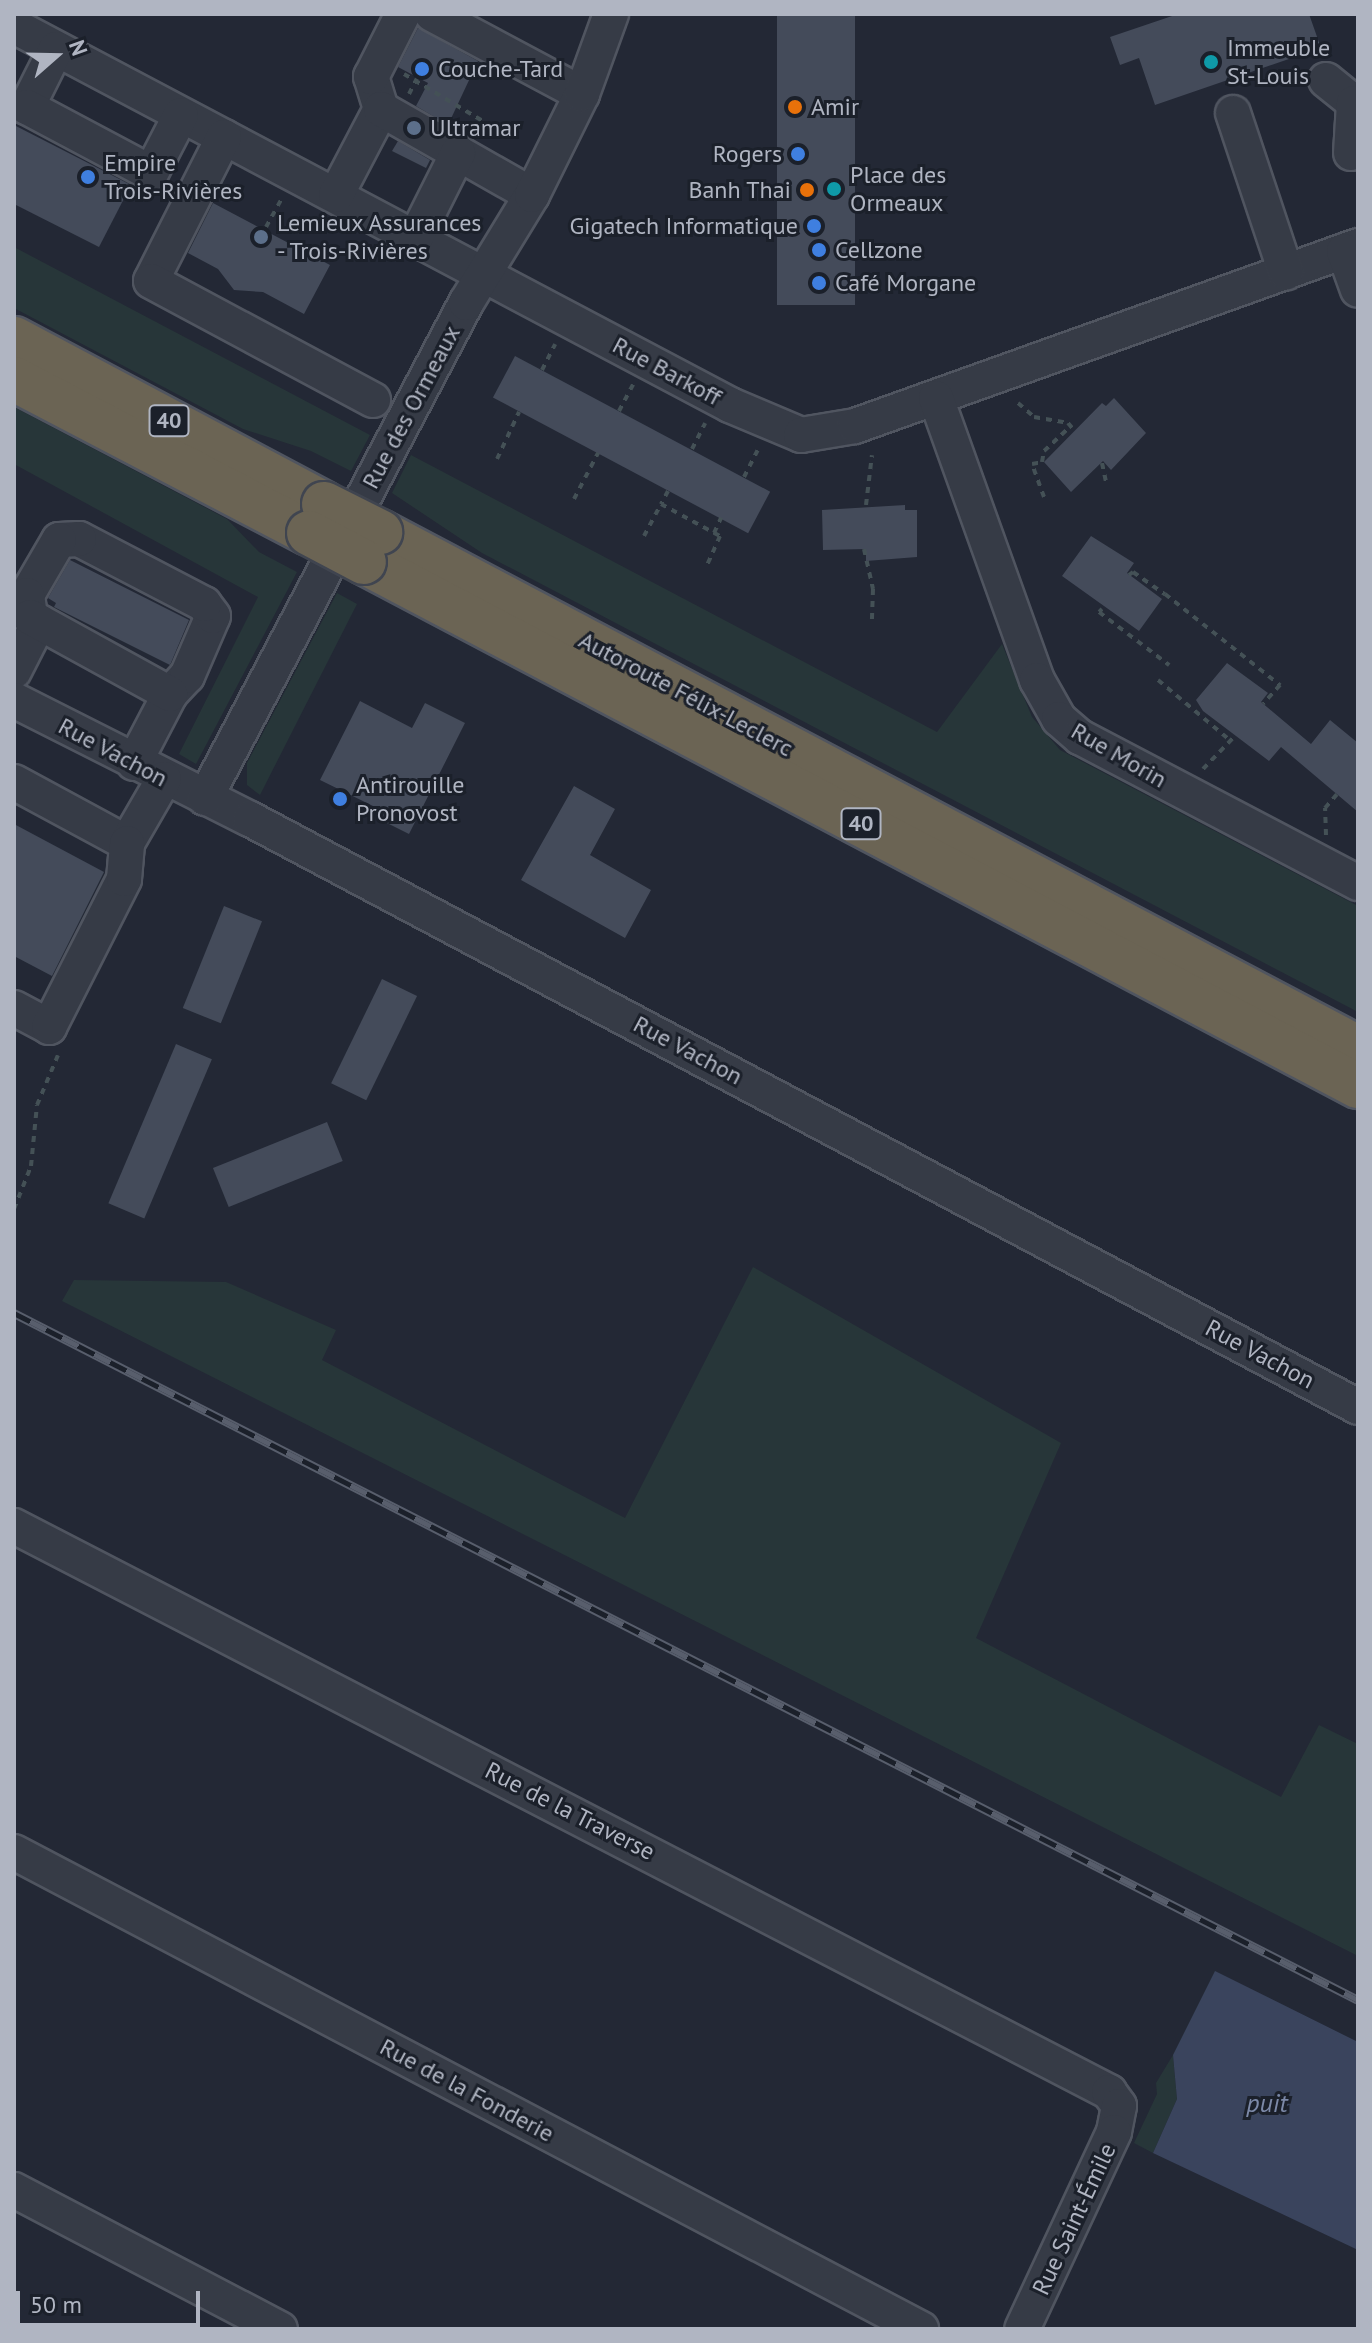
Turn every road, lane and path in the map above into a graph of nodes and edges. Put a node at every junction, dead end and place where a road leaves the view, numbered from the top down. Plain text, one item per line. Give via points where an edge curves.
1 (403, 14) edge
2 (432, 14) edge
3 (605, 16) edge
4 (14, 26) edge
5 (56, 49) junction
6 (402, 73) dead end
7 (1326, 80) dead end
8 (582, 94) junction
9 (381, 109) junction
10 (1233, 113) dead end
11 (181, 115) junction
12 (488, 124) dead end
13 (224, 137) junction
14 (458, 153) junction
15 (1351, 153) dead end
16 (336, 195) junction
17 (532, 195) junction
18 (282, 196) dead end
19 (266, 227) dead end
20 (416, 237) junction
21 (1351, 249) edge
22 (1286, 272) junction
23 (485, 274) junction
24 (1358, 290) edge
25 (14, 339) edge
26 (555, 343) dead end
27 (542, 370) dead end
28 (14, 379) edge
29 (633, 385) dead end
30 (936, 398) junction
31 (373, 400) dead end
32 (1018, 403) dead end
33 (619, 411) dead end
34 (519, 412) dead end
35 (705, 422) dead end
36 (692, 449) dead end
37 (758, 450) dead end
38 (598, 453) dead end
39 (872, 455) dead end
40 (497, 459) dead end
41 (1102, 463) dead end
42 (744, 477) dead end
43 (1106, 482) dead end
44 (668, 491) dead end
45 (1044, 497) dead end
46 (574, 499) dead end
47 (661, 504) junction
48 (866, 505) dead end
49 (721, 518) dead end
50 (316, 519) junction
51 (714, 533) junction
52 (644, 536) dead end
53 (372, 547) junction
54 (864, 549) dead end
55 (706, 568) dead end
56 (1129, 575) dead end
57 (1102, 609) dead end
58 (872, 620) dead end
59 (39, 622) junction
60 (1169, 665) dead end
61 (14, 671) edge
62 (1158, 680) dead end
63 (170, 694) junction
64 (14, 700) edge
65 (1263, 704) dead end
66 (134, 763) junction
67 (1194, 773) dead end
68 (164, 779) junction
69 (14, 782) edge
70 (1337, 794) dead end
71 (205, 798) junction
72 (127, 843) junction
73 (1327, 844) dead end
74 (1358, 883) edge
75 (14, 1008) edge
76 (1358, 1048) edge
77 (1358, 1086) edge
78 (1358, 1407) edge
79 (14, 1526) edge
80 (14, 1852) edge
81 (1119, 2106) joint
82 (14, 2190) edge
83 (280, 2329) edge
84 (921, 2329) edge
85 (1022, 2329) edge

1 - 9 street via 371,77
2 - 8 street
3 - 8 street, Rue des Ormeaux
4 - 5 street, Rue Barkoff
5 - 11 street, Rue Barkoff
5 - 11 street via 27,107 128,161 151,173
6 - 12 path
7 - 15 street via 1354,103
8 - 17 street, Rue des Ormeaux
9 - 14 street
9 - 16 street
10 - 22 street
11 - 13 street, Rue Barkoff
13 - 16 street, Rue Barkoff
13 - 31 street via 151,281
14 - 17 street
14 - 20 street
16 - 20 street, Rue Barkoff
17 - 23 street, Rue des Ormeaux
18 - 19 path
20 - 23 street, Rue Barkoff
21 - 22 street, Rue Barkoff
21 - 24 street
22 - 30 street, Rue Barkoff
23 - 30 street, Rue Barkoff via 794,433 826,434
23 - 71 street, Rue des Ormeaux
25 - 50 highway, Autoroute Félix-Leclerc / 40
26 - 27 path
28 - 50 highway, Autoroute Félix-Leclerc / 40
29 - 33 path
30 - 74 street, Rue Morin via 1037,680 1059,719 1089,742
32 - 45 path via 1034,417 1072,428 1044,451 1042,462 1032,464
34 - 40 path
35 - 36 path
37 - 42 path
38 - 46 path
39 - 48 path
41 - 43 path
44 - 47 path
47 - 51 path
47 - 52 path
49 - 51 path
50 - 53 highway, Autoroute Félix-Leclerc / 40, bridge
51 - 55 path via 720,536
53 - 76 highway, Autoroute Félix-Leclerc / 40
53 - 77 highway, Autoroute Félix-Leclerc / 40
54 - 58 path via 873,589
56 - 65 path via 1133,572 1165,594 1280,685
57 - 60 path via 1099,612
59 - 61 street
59 - 63 street
59 - 63 street via 30,617 27,595 54,544 69,537 204,604 211,611 212,626 187,676
62 - 67 path via 1232,739 1211,766
63 - 66 street
64 - 66 street, Rue Vachon
66 - 68 street, Rue Vachon
68 - 71 street, Rue Vachon
68 - 72 street
69 - 72 street
70 - 73 path via 1325,808
71 - 78 street, Rue Vachon
72 - 75 street via 124,879 49,1027
79 - 81 street, Rue de la Traverse via 1100,2085
80 - 84 street, Rue de la Fonderie
81 - 85 street, Rue Saint-Émile via 1114,2132
82 - 83 street

